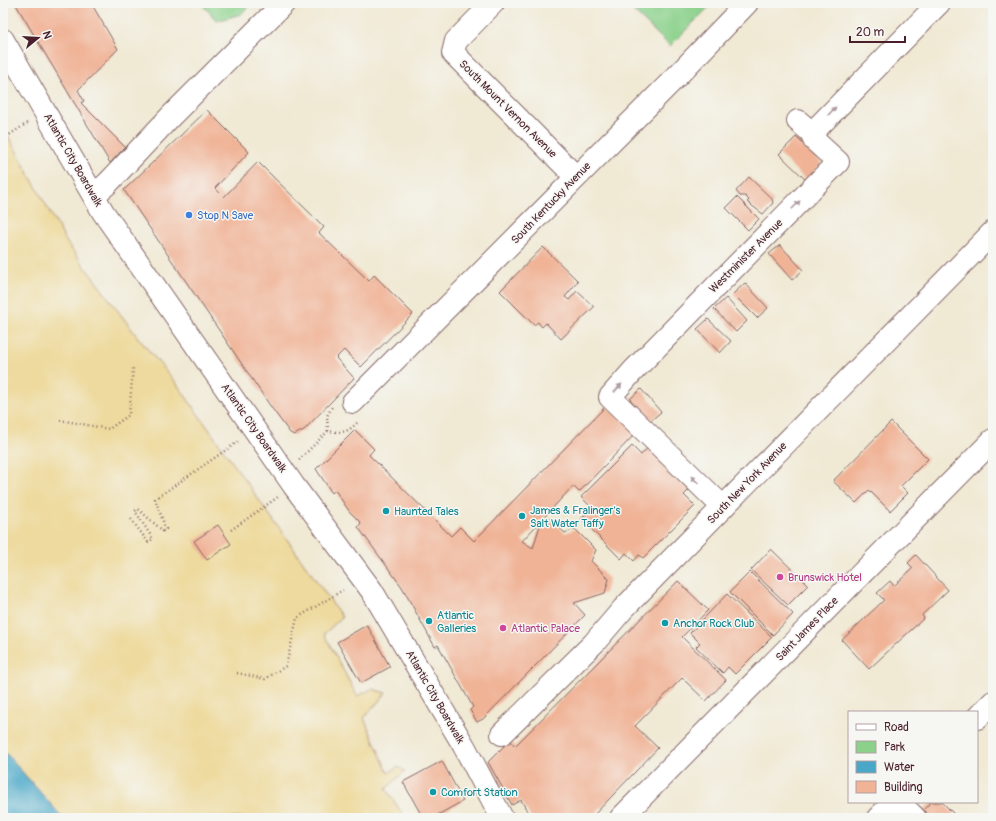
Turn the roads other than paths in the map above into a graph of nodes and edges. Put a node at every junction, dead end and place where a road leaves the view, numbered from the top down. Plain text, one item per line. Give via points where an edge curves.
1 (284, 3) edge
2 (493, 3) edge
3 (747, 3) edge
4 (939, 3) edge
5 (3, 40) edge
6 (576, 177) junction
7 (94, 195) junction
8 (993, 232) edge
9 (357, 411) road end
10 (993, 440) edge
11 (723, 507) junction
12 (993, 702) edge
13 (978, 717) edge
14 (502, 734) dead end
15 (893, 803) edge
16 (900, 803) edge
17 (502, 818) edge
18 (621, 818) edge
19 (878, 818) edge
20 (915, 818) edge

1 - 7 street
2 - 6 street, South Mount Vernon Avenue via 456,40 453,53
3 - 6 street, South Kentucky Avenue
11 -> 4 street, Westminister Avenue via 610,397 838,162 805,128
5 - 7 street, Atlantic City Boardwalk
6 - 9 street, South Kentucky Avenue
7 - 17 street, Atlantic City Boardwalk via 286,473 372,591 464,746
8 - 11 street, South New York Avenue
10 - 18 street, Saint James Place
11 - 14 street, South New York Avenue via 623,609 594,643
12 - 13 street
15 - 19 street
16 - 20 street

